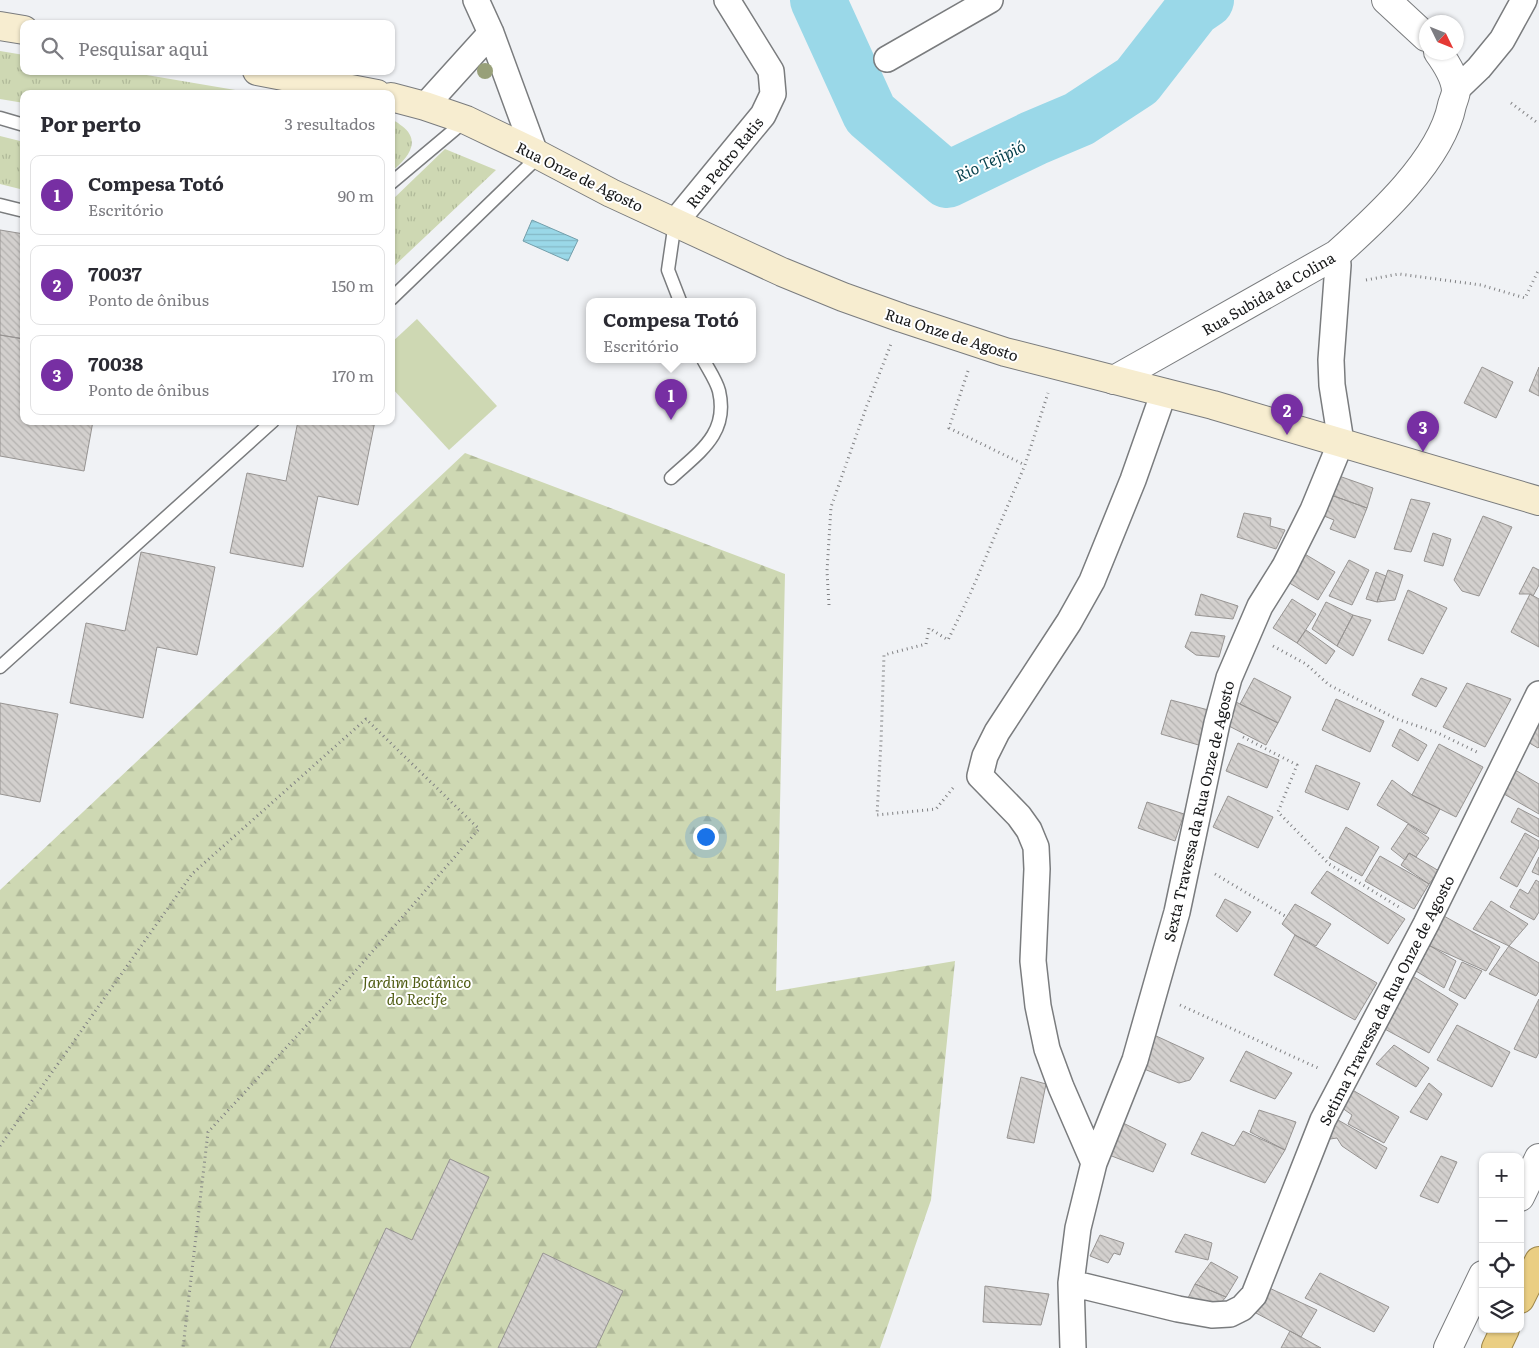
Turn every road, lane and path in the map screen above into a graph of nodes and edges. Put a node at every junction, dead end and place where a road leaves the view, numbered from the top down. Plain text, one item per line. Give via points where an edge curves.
1 (476, 0) edge
2 (727, 0) edge
3 (990, 0) edge
4 (1386, 0) edge
5 (1524, 0) edge
6 (0, 26) edge
7 (20, 29) edge
8 (1419, 31) edge
9 (491, 33) junction
10 (887, 59) dead end
11 (1444, 60) edge
12 (278, 75) edge
13 (356, 90) edge
14 (1456, 90) junction
15 (395, 98) edge
16 (1511, 103) dead end
17 (425, 106) junction
18 (0, 118) edge
19 (466, 120) junction
20 (20, 124) edge
21 (1539, 124) edge
22 (538, 154) junction
23 (395, 180) edge
24 (0, 205) edge
25 (20, 210) edge
26 (675, 222) junction
27 (1337, 260) junction
28 (1539, 270) edge
29 (395, 295) edge
30 (679, 298) edge
31 (902, 318) junction
32 (976, 344) junction
33 (706, 363) edge
34 (1057, 364) junction
35 (1114, 380) junction
36 (1164, 392) junction
37 (269, 425) edge
38 (1341, 442) junction
39 (1025, 465) junction
40 (672, 478) dead end
41 (1539, 502) edge
42 (829, 605) dead end
43 (1247, 632) junction
44 (0, 666) edge
45 (1539, 694) edge
46 (1217, 723) junction
47 (1504, 766) junction
48 (980, 776) junction
49 (1189, 859) junction
50 (1285, 916) dead end
51 (1426, 924) junction
52 (1154, 992) junction
53 (1343, 1080) junction
54 (0, 1146) edge
55 (1539, 1158) edge
56 (1094, 1163) junction
57 (1524, 1189) edge
58 (1539, 1261) edge
59 (1071, 1283) junction
60 (1479, 1283) edge
61 (1524, 1291) edge
62 (1503, 1333) edge
63 (183, 1348) edge
64 (1073, 1348) edge
65 (1448, 1348) edge
66 (1496, 1348) edge

1 - 9 street
2 - 26 street, Rua Pedro Ratis via 771,71 773,94 763,115
3 - 10 street
4 - 8 street
5 - 14 street via 1502,40
6 - 7 main road
9 - 17 street
9 - 22 street
11 - 14 street, Rua Subida da Colina
12 - 13 main road
14 - 27 street, Rua Subida da Colina via 1450,119 1415,175
15 - 17 main road, Rua Onze de Agosto
16 - 21 path
17 - 19 main road, Rua Onze de Agosto
18 - 20 lane
19 - 22 main road, Rua Onze de Agosto
19 - 23 lane
22 - 26 main road, Rua Onze de Agosto
22 - 29 lane
24 - 25 lane
26 - 30 lane via 668,270
26 - 31 main road, Rua Onze de Agosto via 782,272
27 - 28 path via 1367,281 1399,274 1481,285 1525,298
27 - 35 street, Rua Subida da Colina
27 - 38 street via 1331,368
31 - 32 main road, Rua Onze de Agosto
31 - 42 path via 831,507 827,571
32 - 34 main road, Rua Onze de Agosto
32 - 39 path via 949,428
33 - 40 lane via 718,390 721,418 711,442
34 - 35 main road, Rua Onze de Agosto
34 - 39 path
35 - 36 main road, Rua Onze de Agosto
36 - 38 main road, Rua Onze de Agosto
36 - 48 street via 1092,581 997,732 985,756
37 - 44 lane
38 - 41 main road, Rua Onze de Agosto
38 - 43 street, Sexta Travessa da Rua Onze de Agosto via 1313,510
39 - 48 path via 948,640 930,628 926,644 884,655 877,815 936,809 957,783
43 - 46 street, Sexta Travessa da Rua Onze de Agosto via 1229,678
43 - 47 path via 1306,664 1330,685 1397,719 1438,733
45 - 47 street, Setima Travessa da Rua Onze de Agosto
46 - 49 street, Sexta Travessa da Rua Onze de Agosto
46 - 51 path via 1297,765 1278,812 1329,864
47 - 51 street, Setima Travessa da Rua Onze de Agosto
48 - 56 street via 1019,816 1036,847 1033,961 1038,1006 1049,1057
49 - 50 path
49 - 52 street, Sexta Travessa da Rua Onze de Agosto
51 - 53 street, Setima Travessa da Rua Onze de Agosto
52 - 53 path
52 - 56 street, Sexta Travessa da Rua Onze de Agosto via 1135,1060
53 - 59 street, Setima Travessa da Rua Onze de Agosto via 1323,1120 1254,1295 1242,1308 1230,1314 1212,1315
54 - 63 path via 192,874 366,719 480,829 331,999 208,1132
55 - 57 street
56 - 59 street, Sexta Travessa da Rua Onze de Agosto via 1078,1228
58 - 61 highway
59 - 64 street, Sexta Travessa da Rua Onze de Agosto
60 - 65 street
62 - 66 highway

